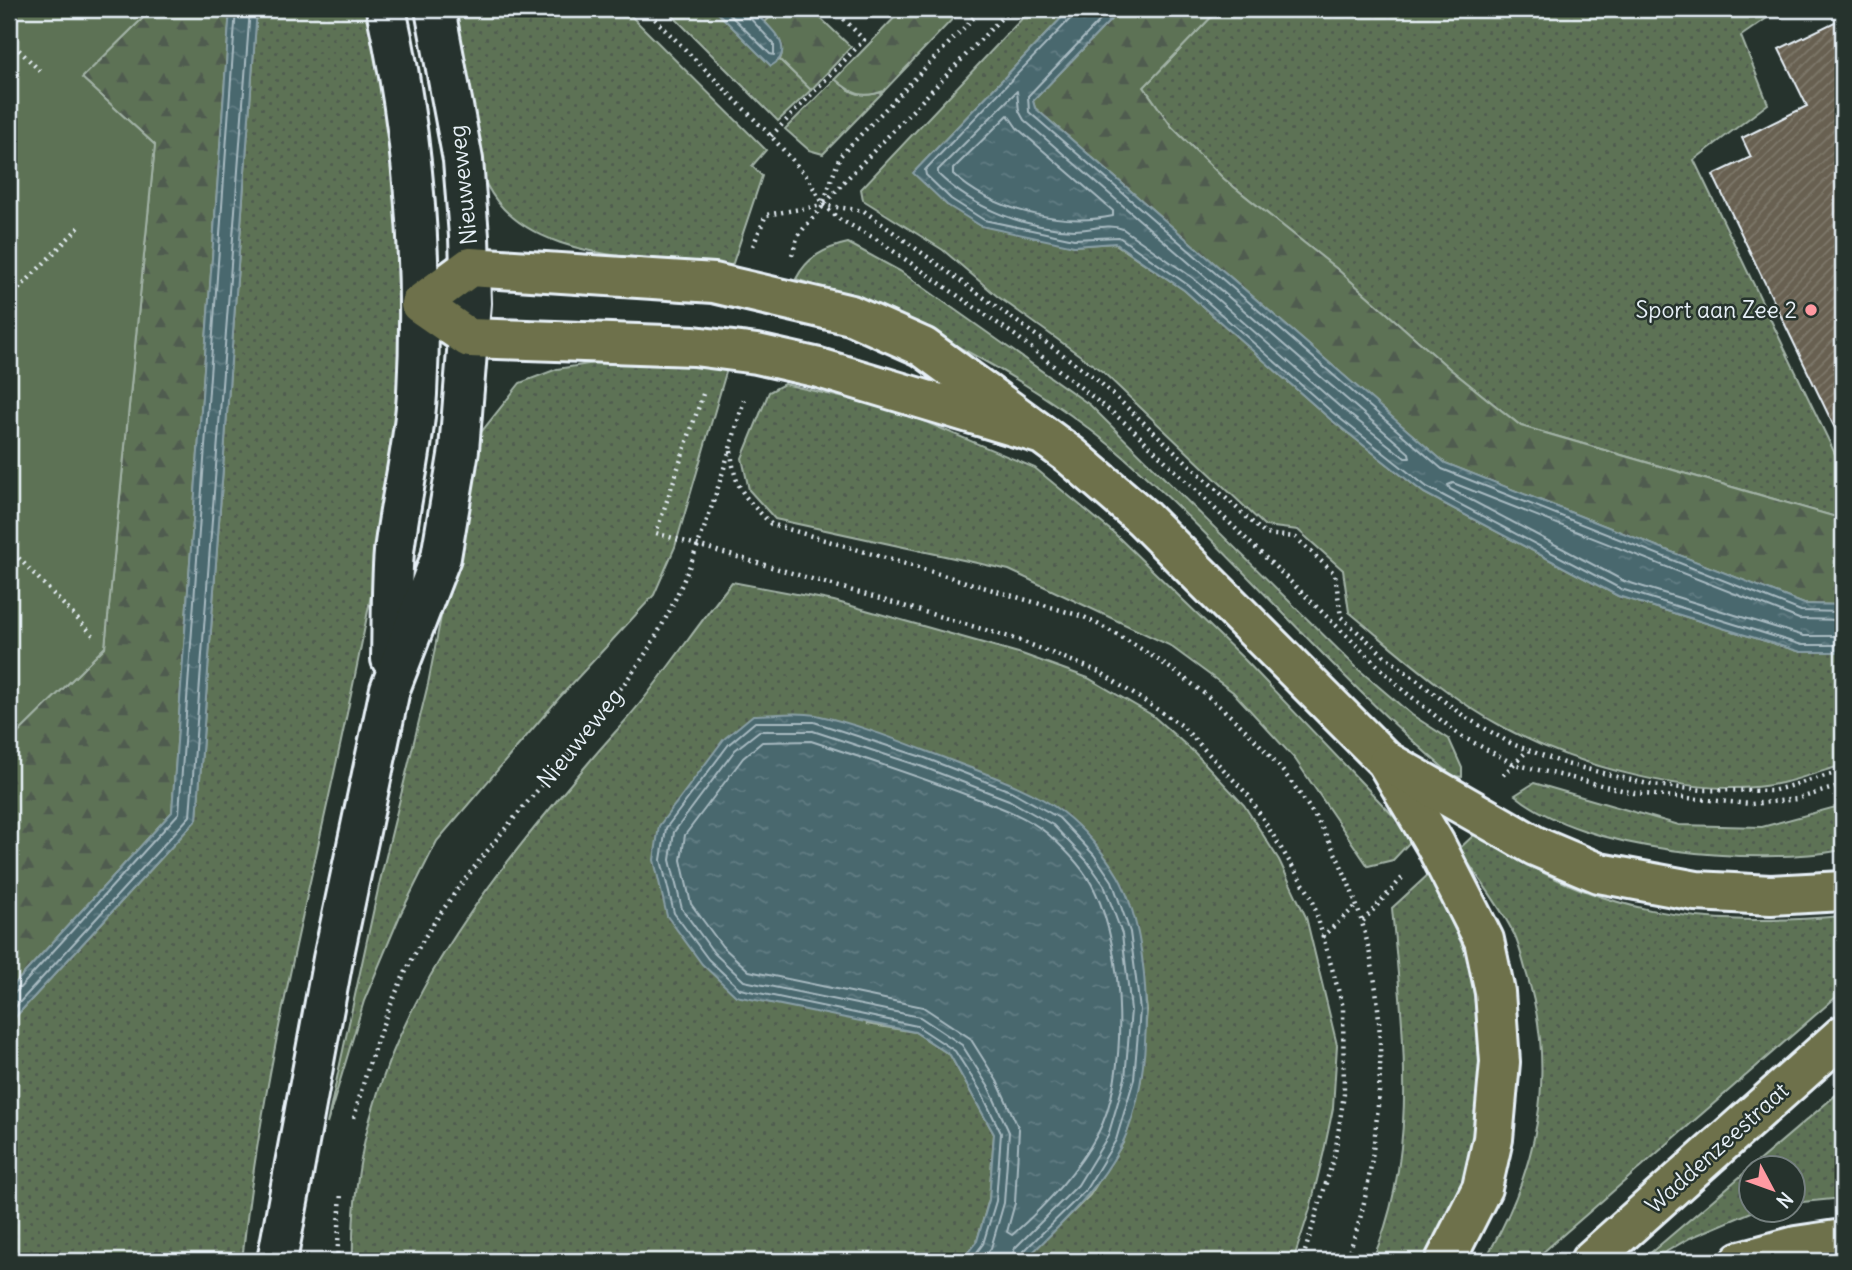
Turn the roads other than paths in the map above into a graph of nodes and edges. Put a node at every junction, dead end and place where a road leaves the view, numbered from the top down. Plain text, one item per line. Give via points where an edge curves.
1 (386, 9) edge
2 (435, 9) edge
3 (470, 267) junction
4 (420, 304) junction
5 (469, 338) junction
6 (1043, 435) junction
7 (390, 689) junction
8 (1386, 761) junction
9 (1843, 891) edge
10 (1843, 1035) edge
11 (1843, 1239) edge
12 (277, 1261) edge
13 (1445, 1261) edge
14 (1590, 1261) edge
15 (1741, 1261) edge

1 - 4 street, Nieuweweg via 411,149
2 - 3 street, Nieuweweg via 463,160
3 - 4 main road
3 - 5 street, Nieuweweg
3 - 6 main road via 701,282 778,295 851,315 923,346
4 - 5 main road
4 - 7 street, Nieuweweg via 417,398 394,554
5 - 6 main road via 757,354
5 - 7 street, Nieuweweg via 459,450 440,557
6 - 8 main road via 1142,517
7 - 12 street, Nieuweweg via 333,959
8 - 9 main road via 1535,846 1599,873 1696,891 1771,895
8 - 13 main road via 1435,844 1483,940 1495,992 1500,1062 1493,1139 1482,1188
10 - 14 main road, Waddenzeestraat
11 - 15 main road

